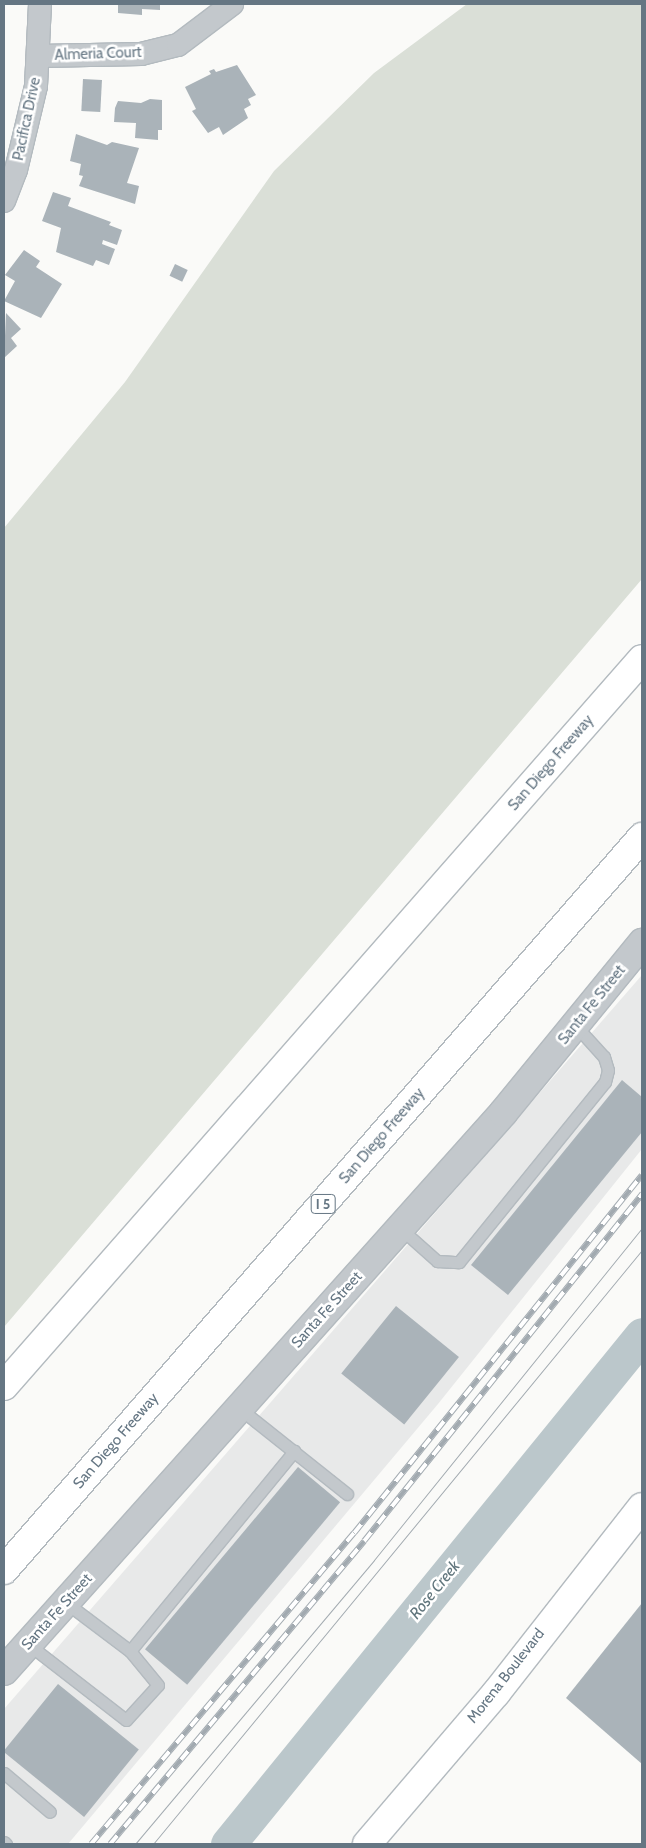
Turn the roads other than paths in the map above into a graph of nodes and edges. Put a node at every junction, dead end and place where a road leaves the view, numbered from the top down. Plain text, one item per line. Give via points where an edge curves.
1 (40, 4) edge
2 (232, 4) edge
3 (38, 56) junction
4 (4, 201) edge
5 (642, 660) edge
6 (642, 837) edge
7 (642, 943) edge
8 (576, 1026) junction
9 (400, 1228) junction
10 (4, 1386) edge
11 (239, 1408) junction
12 (294, 1451) junction
13 (347, 1494) dead end
14 (642, 1507) edge
15 (4, 1570) edge
16 (66, 1602) junction
17 (28, 1644) junction
18 (130, 1651) junction
19 (4, 1671) edge
20 (4, 1773) edge
21 (50, 1812) dead end
22 (367, 1844) edge

1 - 3 street, Pacifica Drive
2 - 3 street, Almeria Court via 178,45 141,54
3 - 4 street, Pacifica Drive via 36,86 16,170
5 - 10 main road, San Diego Freeway
6 - 15 main road, San Diego Freeway / I 5
7 - 8 street, Santa Fe Street
8 - 9 street, Santa Fe Street
8 - 9 lane via 604,1057 608,1070 605,1082 459,1262 437,1261
9 - 11 street, Santa Fe Street
11 - 12 lane
11 - 16 street, Santa Fe Street
12 - 13 lane
12 - 18 lane
14 - 22 main road, Morena Boulevard via 496,1693
16 - 17 street, Santa Fe Street
16 - 18 lane
17 - 18 lane via 126,1720 158,1685
17 - 19 street, Santa Fe Street
20 - 21 lane

